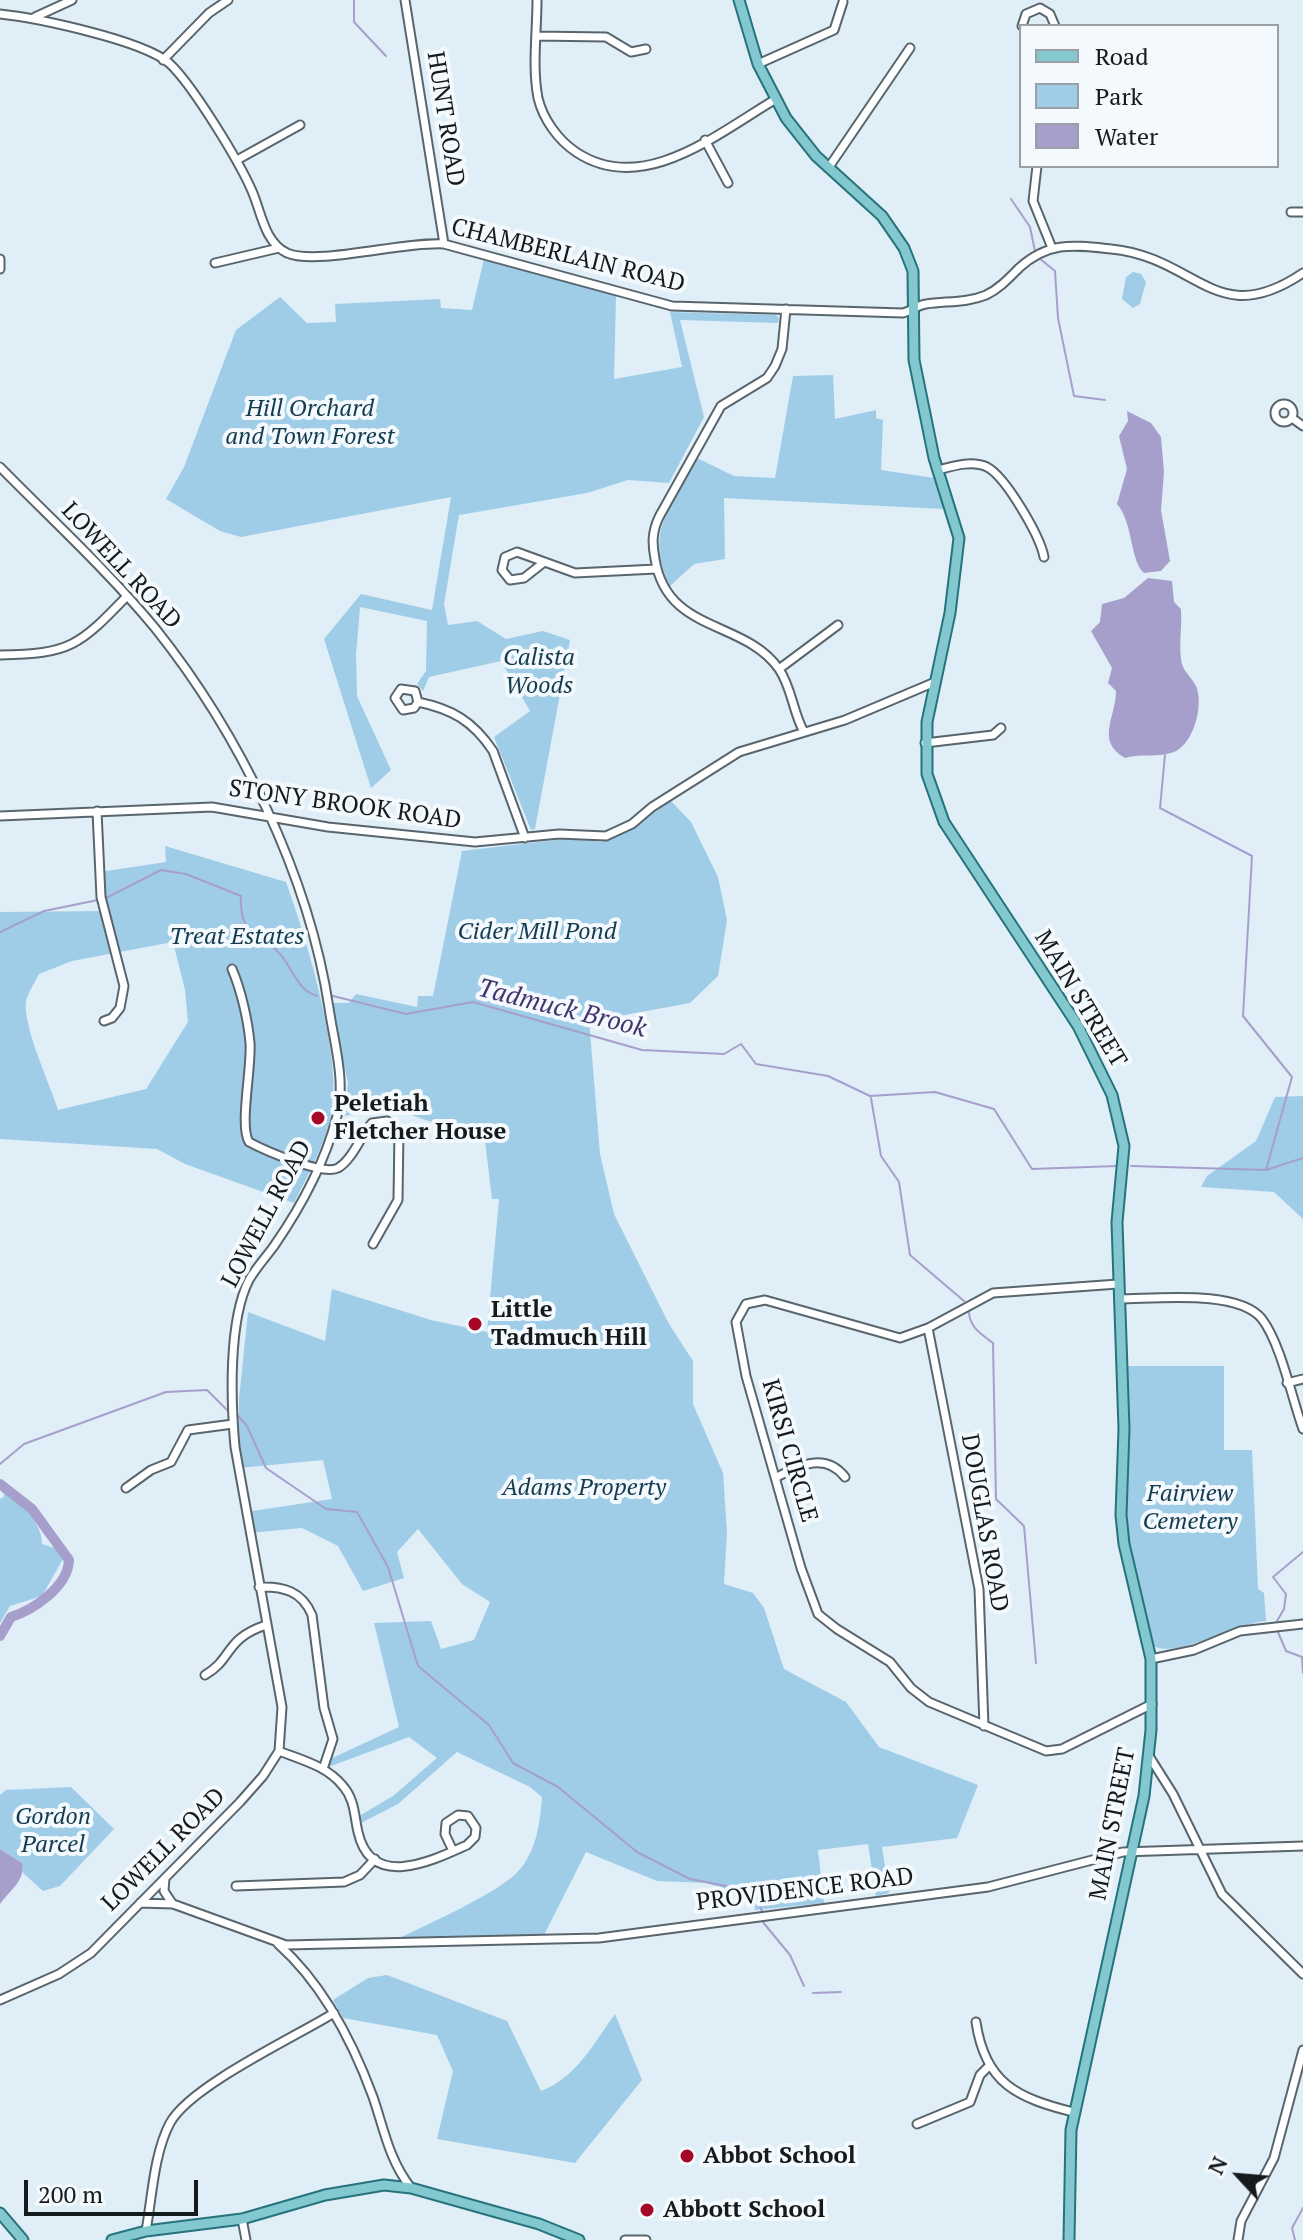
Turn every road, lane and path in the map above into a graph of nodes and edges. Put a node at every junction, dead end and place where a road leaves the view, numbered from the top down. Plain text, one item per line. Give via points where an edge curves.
1 (72, 0) edge
2 (228, 0) edge
3 (405, 0) edge
4 (537, 0) edge
5 (739, 0) edge
6 (843, 2) dead end
7 (0, 14) edge
8 (33, 18) junction
9 (1023, 24) edge
10 (1054, 24) edge
11 (536, 36) junction
12 (910, 48) dead end
13 (646, 49) dead end
14 (163, 60) junction
15 (758, 64) junction
16 (776, 99) junction
17 (300, 125) dead end
18 (705, 140) junction
19 (237, 160) junction
20 (829, 167) junction
21 (1037, 168) edge
22 (728, 183) dead end
23 (1291, 212) dead end
24 (1303, 212) edge
25 (444, 244) junction
26 (279, 248) junction
27 (1052, 248) junction
28 (0, 259) edge
29 (215, 263) dead end
30 (0, 269) edge
31 (1303, 273) edge
32 (915, 308) junction
33 (786, 309) junction
34 (1292, 418) dead end
35 (1303, 426) edge
36 (0, 467) edge
37 (938, 470) junction
38 (1044, 557) dead end
39 (543, 563) junction
40 (656, 569) junction
41 (127, 596) junction
42 (838, 625) dead end
43 (0, 655) edge
44 (779, 669) junction
45 (935, 682) junction
46 (418, 702) dead end
47 (1001, 728) dead end
48 (804, 732) junction
49 (925, 743) junction
50 (97, 811) junction
51 (270, 814) junction
52 (0, 816) edge
53 (525, 838) junction
54 (232, 969) dead end
55 (104, 1021) dead end
56 (318, 1167) junction
57 (373, 1244) dead end
58 (1118, 1284) junction
59 (1119, 1299) junction
60 (928, 1328) junction
61 (1303, 1379) edge
62 (1287, 1383) junction
63 (233, 1424) junction
64 (1303, 1429) edge
65 (777, 1477) junction
66 (845, 1477) dead end
67 (126, 1488) dead end
68 (259, 1587) junction
69 (1303, 1624) edge
70 (266, 1625) junction
71 (1151, 1659) junction
72 (205, 1675) dead end
73 (1152, 1704) junction
74 (984, 1726) junction
75 (279, 1751) junction
76 (1149, 1756) junction
77 (323, 1769) junction
78 (1303, 1846) edge
79 (1199, 1848) junction
80 (453, 1851) junction
81 (1130, 1852) junction
82 (375, 1859) junction
83 (166, 1876) junction
84 (236, 1886) dead end
85 (140, 1903) junction
86 (173, 1904) junction
87 (278, 1944) junction
88 (308, 1944) junction
89 (298, 1962) junction
90 (1303, 1974) edge
91 (0, 2000) edge
92 (334, 2013) junction
93 (976, 2022) dead end
94 (1303, 2050) edge
95 (989, 2066) junction
96 (1073, 2112) junction
97 (917, 2124) dead end
98 (411, 2188) junction
99 (0, 2213) edge
100 (242, 2219) junction
101 (146, 2231) junction
102 (127, 2238) edge
103 (23, 2240) edge
104 (112, 2240) edge
105 (246, 2240) edge
106 (579, 2240) edge
107 (625, 2240) edge
108 (646, 2240) edge
109 (1069, 2240) edge
110 (1238, 2240) edge

1 - 8 street
2 - 14 street
3 - 25 street, HUNT ROAD
4 - 11 street
5 - 15 main road, MAIN STREET
6 - 15 street via 834,30
7 - 8 street
8 - 14 street
9 - 10 street via 1035,8 1050,14
11 - 13 street via 606,37 631,52
11 - 18 street via 536,80 543,112 557,135 582,156 607,167 646,168
12 - 20 street
14 - 19 street
15 - 16 main road, MAIN STREET
16 - 18 street
16 - 20 main road, MAIN STREET via 804,143
17 - 19 street
18 - 22 street
19 - 26 street
20 - 32 main road, MAIN STREET via 895,232 913,271
21 - 27 street via 1033,201
23 - 24 street
25 - 26 street, CHAMBERLAIN ROAD via 420,242 308,256
25 - 33 street, CHAMBERLAIN ROAD via 672,306
26 - 29 street
27 - 31 street via 1142,253 1235,297 1253,297
27 - 32 street, CHAMBERLAIN ROAD via 1036,254 989,293
28 - 30 street
32 - 33 street, CHAMBERLAIN ROAD via 903,313
32 - 37 main road, MAIN STREET via 914,360
33 - 40 street via 775,366 767,378 721,406 680,475 653,531
34 - 35 street
36 - 41 street, LOWELL ROAD
37 - 38 street via 977,464 994,472 1017,503
37 - 45 main road, MAIN STREET via 959,549
39 - 39 street via 513,553 505,557 502,570 510,580 520,580
39 - 40 street via 583,574
40 - 44 street via 674,602 691,616 763,653
41 - 43 street via 94,631 67,648
41 - 51 street, LOWELL ROAD via 183,667 253,777
42 - 44 street
44 - 48 street
45 - 48 street, STONY BROOK ROAD
45 - 49 main road, MAIN STREET
46 - 53 street via 462,716 485,739
47 - 49 street via 993,735
48 - 53 street, STONY BROOK ROAD via 739,752 616,834
49 - 58 main road, MAIN STREET via 927,774 944,822 1078,1026 1112,1095 1124,1146
50 - 51 street, STONY BROOK ROAD via 212,807
50 - 52 street, STONY BROOK ROAD
50 - 55 street via 101,897 124,995 115,1015
51 - 53 street, STONY BROOK ROAD via 328,827 433,839
51 - 56 street, LOWELL ROAD via 319,962 338,1065 339,1104
54 - 56 street via 250,1045 246,1138 277,1155
56 - 57 street via 339,1167 372,1123 385,1120 397,1128 398,1200
56 - 63 street, LOWELL ROAD via 243,1296
58 - 59 main road, MAIN STREET
58 - 60 street, KIRSI CIRCLE via 993,1293
59 - 62 street via 1241,1304 1264,1322
59 - 71 main road, MAIN STREET via 1121,1515
60 - 65 street, KIRSI CIRCLE via 892,1338 772,1301 743,1306 736,1322 741,1354
60 - 74 street, DOUGLAS ROAD via 979,1589
61 - 62 street
62 - 64 street
63 - 67 street via 188,1430 173,1460
63 - 68 street, LOWELL ROAD
65 - 66 street via 822,1461
65 - 74 street, KIRSI CIRCLE via 818,1614 890,1662 929,1702
68 - 70 street, LOWELL ROAD
68 - 77 street via 290,1590 312,1615 333,1739
69 - 71 street via 1240,1631 1194,1650
70 - 72 street via 241,1635
70 - 75 street, LOWELL ROAD via 282,1707
71 - 73 main road, MAIN STREET
73 - 74 street, KIRSI CIRCLE via 1049,1752
73 - 76 main road, MAIN STREET
75 - 77 street
75 - 83 street, LOWELL ROAD via 251,1790
76 - 79 street
76 - 81 main road, MAIN STREET
77 - 82 street via 349,1795 360,1840
78 - 79 street, PROVIDENCE ROAD
79 - 81 street, PROVIDENCE ROAD
79 - 90 street via 1234,1908
80 - 80 street via 446,1823 468,1816 475,1823 475,1837
80 - 82 street via 412,1868
81 - 88 street, PROVIDENCE ROAD via 988,1887 638,1935
81 - 96 main road, MAIN STREET
82 - 84 street via 344,1882
83 - 85 street, LOWELL ROAD
83 - 86 street via 164,1891
85 - 86 street, PROVIDENCE ROAD
85 - 91 street, LOWELL ROAD via 75,1965
86 - 87 street, PROVIDENCE ROAD
87 - 88 street, PROVIDENCE ROAD
87 - 89 street
88 - 89 street
89 - 92 street
92 - 98 street via 372,2095 387,2146
92 - 101 street via 184,2106 165,2135
93 - 95 street
94 - 110 street via 1274,2158 1241,2221
95 - 96 street via 1018,2094
95 - 97 street via 970,2102
96 - 109 main road, MAIN STREET
98 - 100 main road via 358,2187
98 - 106 main road
99 - 103 main road
100 - 101 main road
100 - 105 street
101 - 102 main road
102 - 104 main road
107 - 108 street

